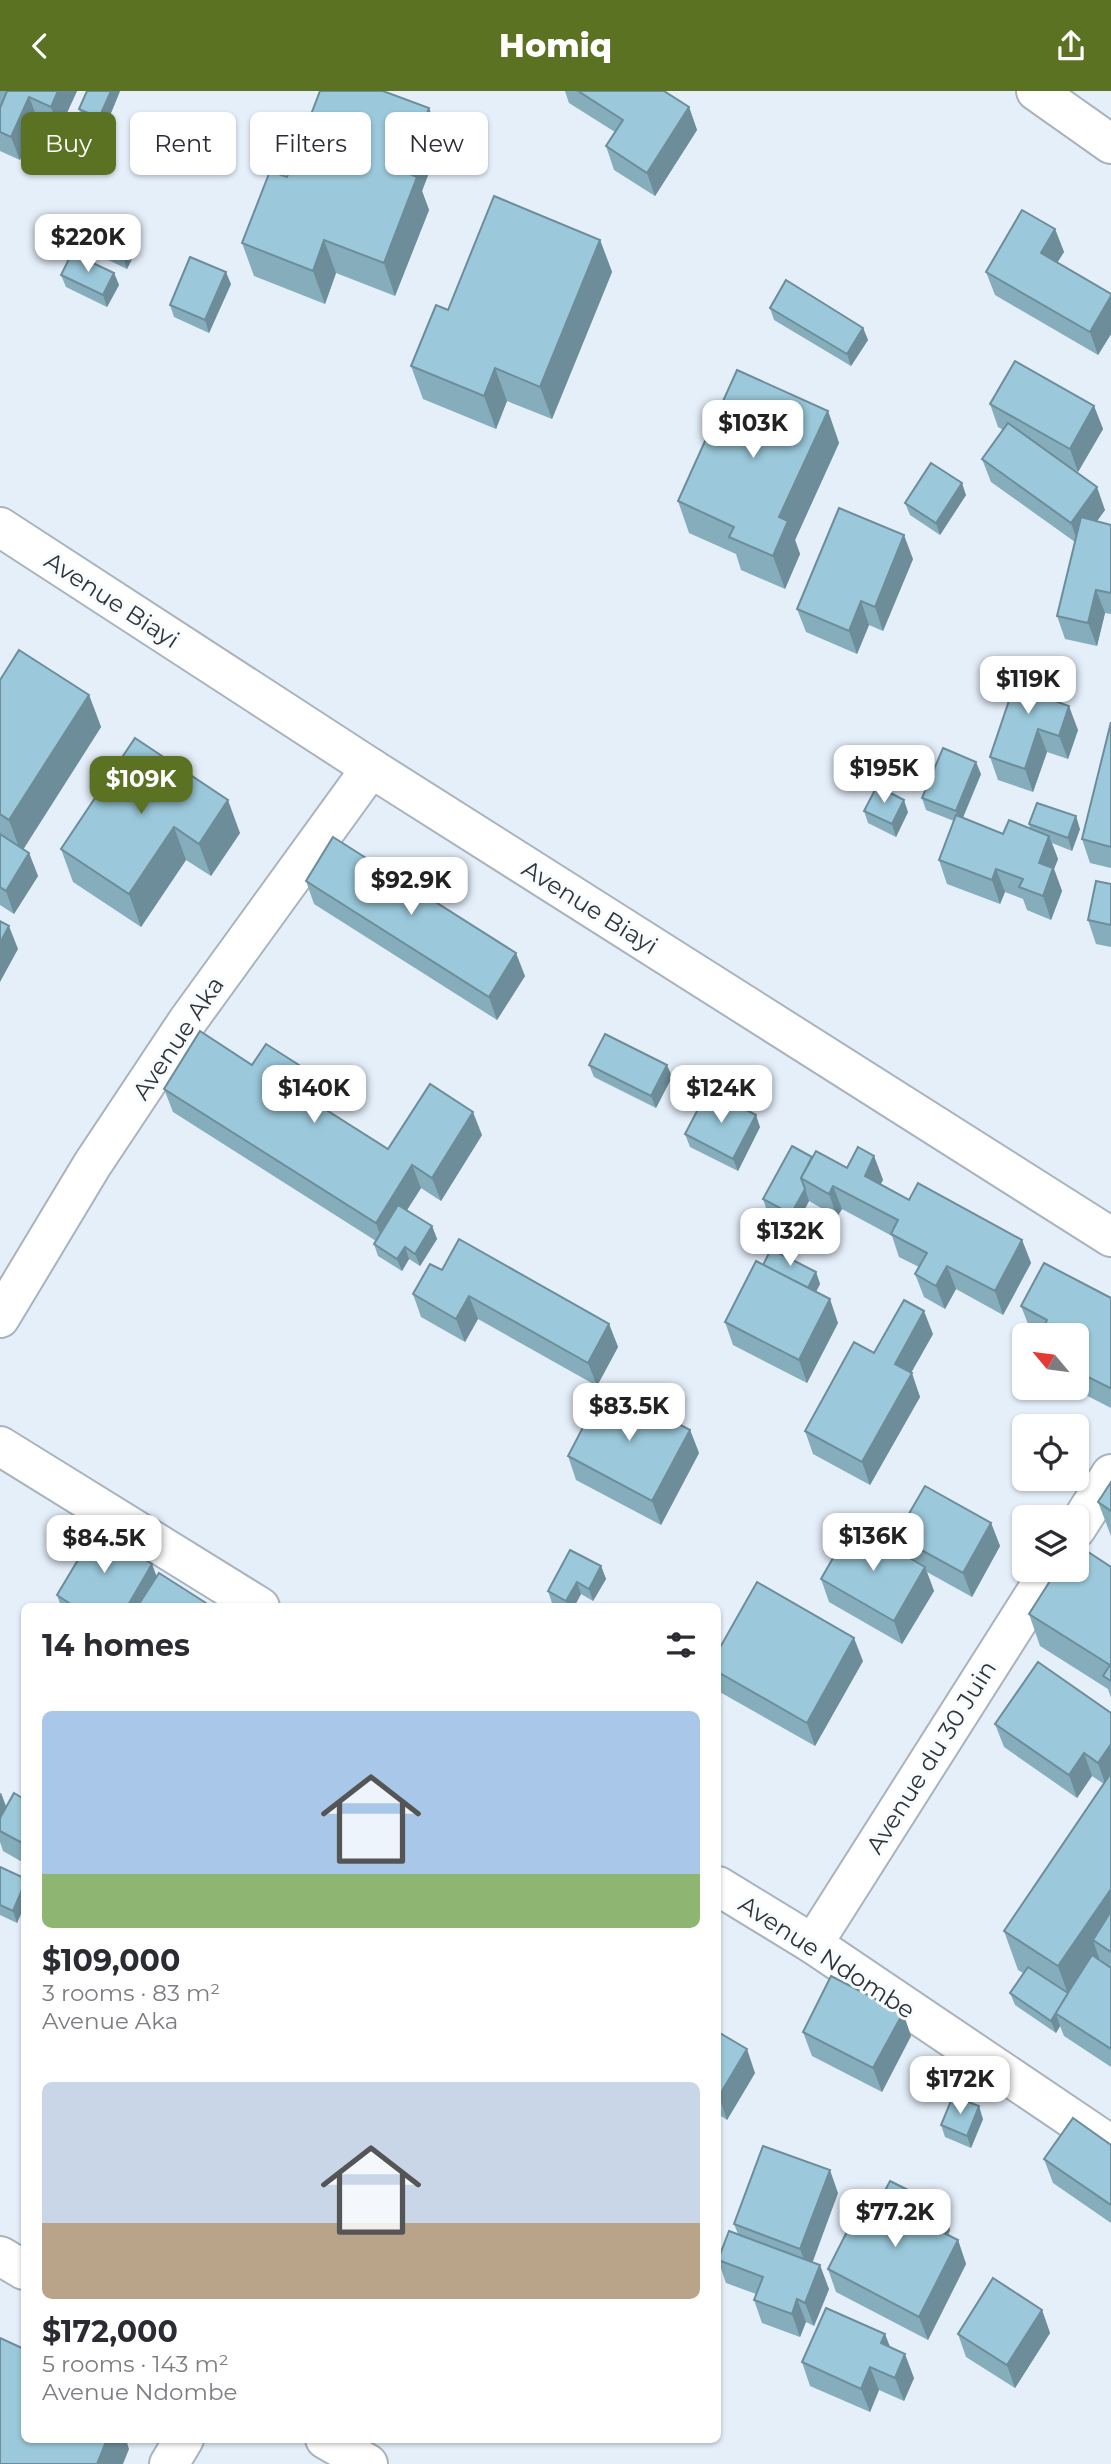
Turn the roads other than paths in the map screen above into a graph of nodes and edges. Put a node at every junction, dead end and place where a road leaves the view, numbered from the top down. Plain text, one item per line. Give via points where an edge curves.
1 (1036, 91) edge
2 (1111, 144) edge
3 (0, 527) edge
4 (371, 768) junction
5 (1111, 1237) edge
6 (0, 1318) edge
7 (0, 1446) edge
8 (1111, 1474) edge
9 (1089, 1509) edge
10 (1042, 1582) edge
11 (254, 1603) edge
12 (721, 1888) edge
13 (813, 1944) junction
14 (1111, 2145) edge
15 (0, 2256) edge
16 (21, 2268) edge
17 (182, 2443) edge
18 (332, 2443) edge
19 (169, 2464) edge
20 (368, 2464) edge

1 - 2 street
3 - 4 street, Avenue Biayi
4 - 5 street, Avenue Biayi
4 - 6 street, Avenue Aka via 187,1021 92,1165
7 - 11 street
8 - 9 street
10 - 13 street, Avenue du 30 Juin
12 - 13 street, Avenue Ndombe
13 - 14 street, Avenue Ndombe
15 - 16 street
17 - 19 street
18 - 20 street

